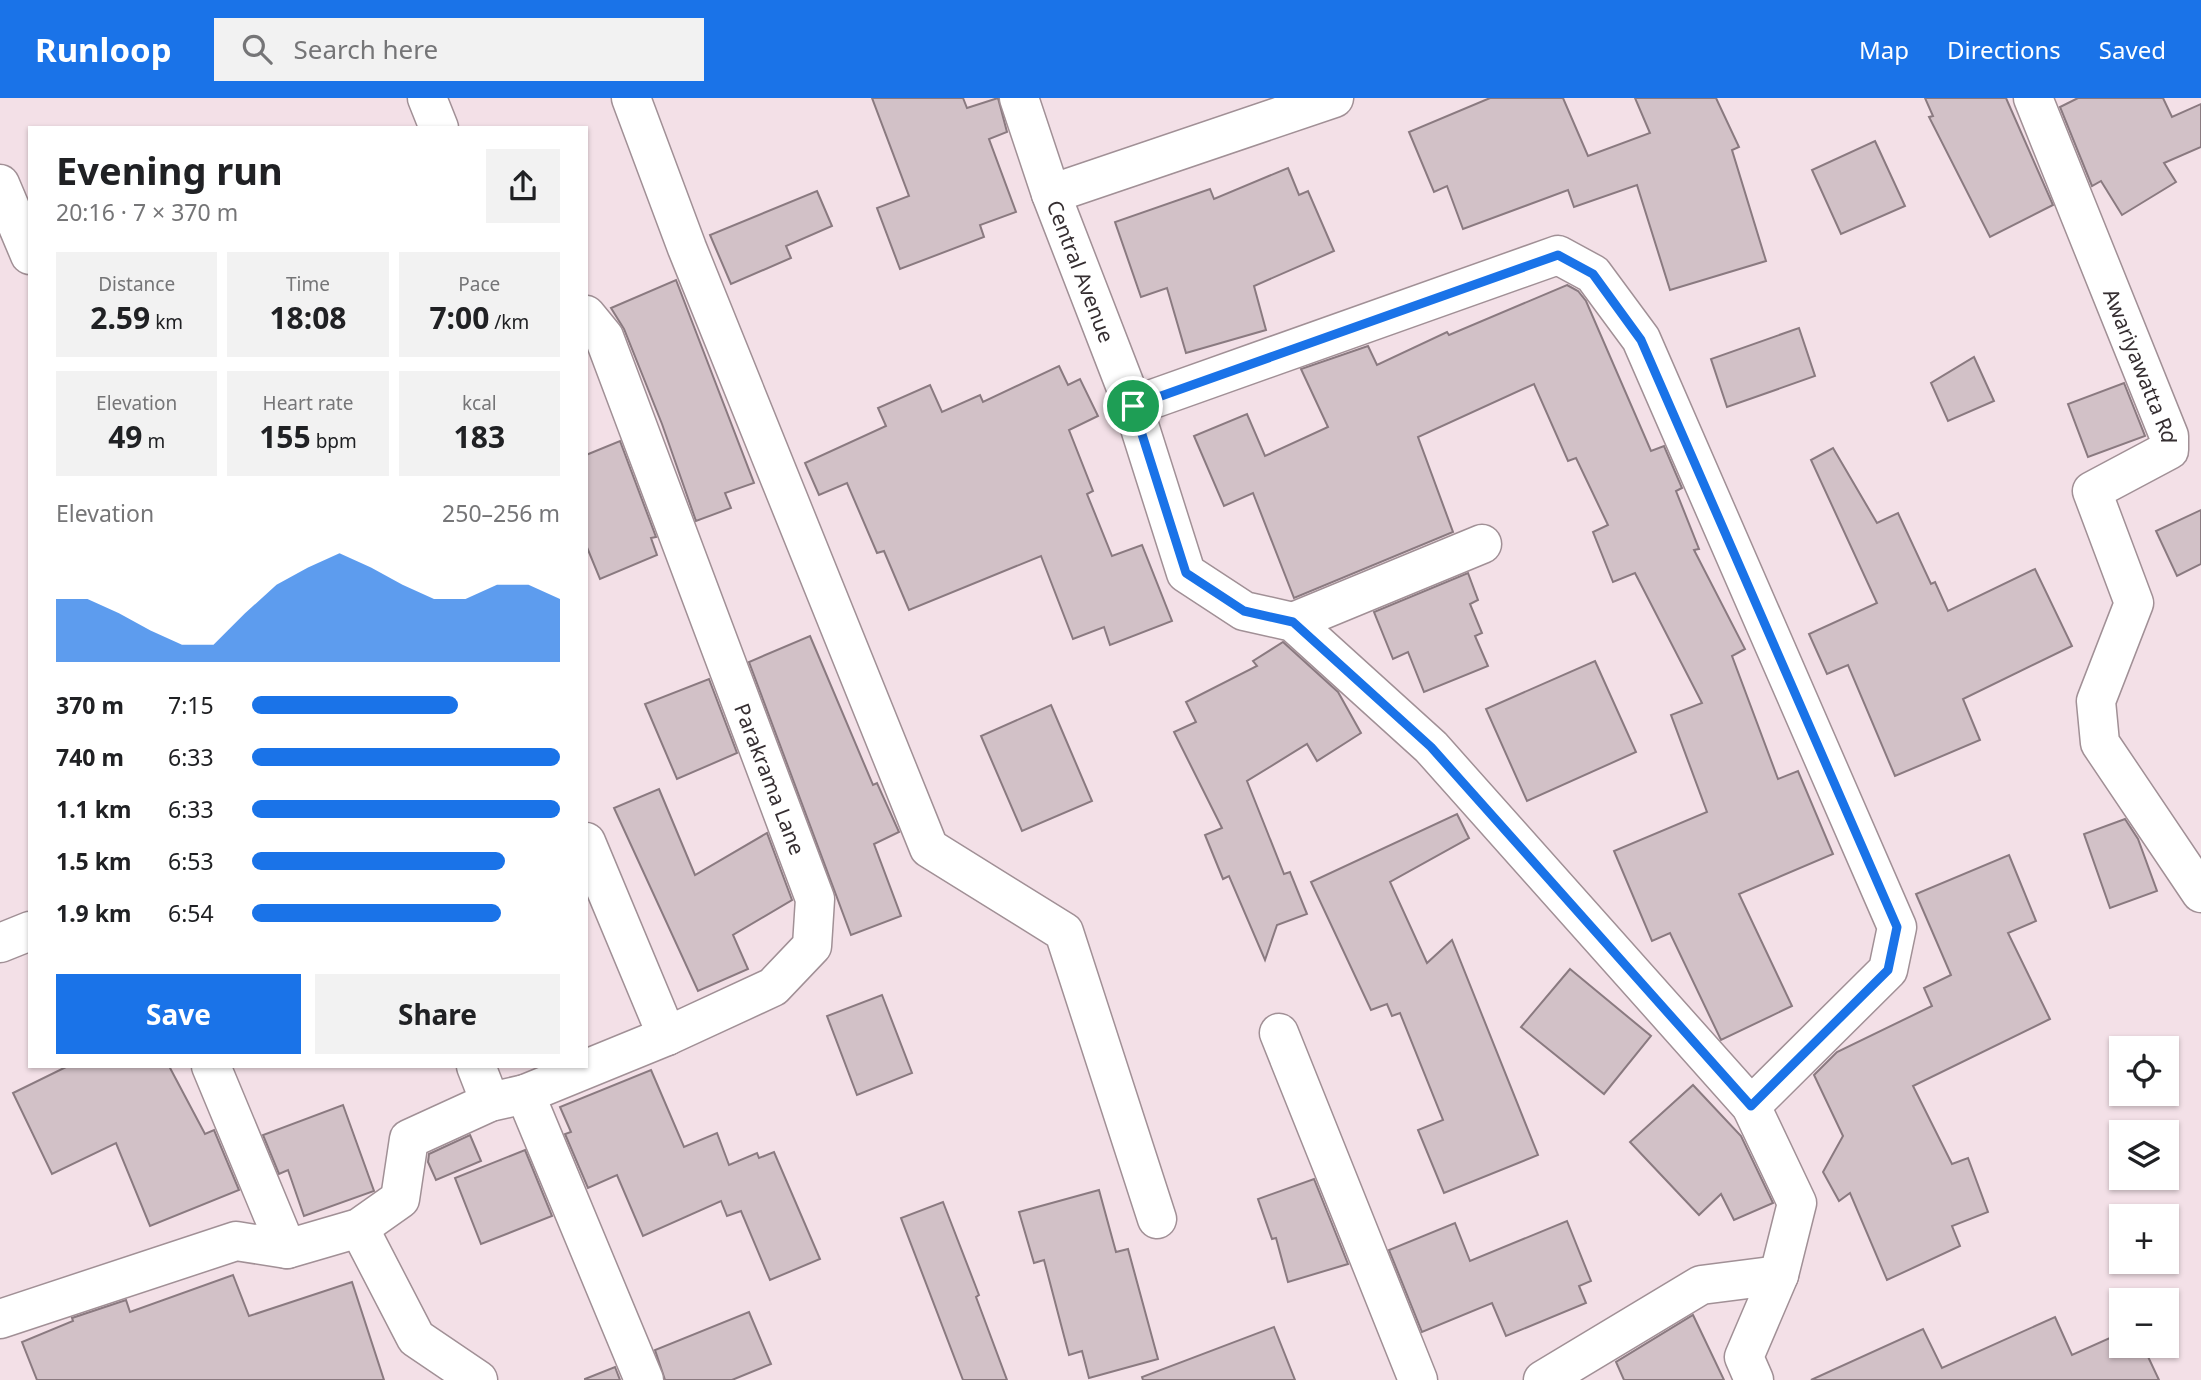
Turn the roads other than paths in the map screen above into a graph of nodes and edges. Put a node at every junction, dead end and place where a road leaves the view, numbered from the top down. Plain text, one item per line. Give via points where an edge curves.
1 (427, 98) edge
2 (631, 98) edge
3 (1019, 98) edge
4 (1334, 98) edge
5 (2033, 98) edge
6 (438, 126) edge
7 (0, 184) edge
8 (1051, 194) junction
9 (28, 250) edge
10 (588, 317) edge
11 (1133, 406) junction
12 (1482, 544) dead end
13 (1293, 622) junction
14 (588, 847) edge
15 (2201, 893) edge
16 (28, 932) edge
17 (0, 943) edge
18 (1279, 1033) dead end
19 (667, 1036) junction
20 (588, 1067) edge
21 (212, 1068) edge
22 (478, 1068) edge
23 (585, 1068) edge
24 (508, 1098) junction
25 (1751, 1106) junction
26 (1157, 1219) dead end
27 (359, 1228) junction
28 (287, 1249) junction
29 (1779, 1275) junction
30 (0, 1319) edge
31 (478, 1380) edge
32 (644, 1380) edge
33 (1418, 1380) edge
34 (1543, 1380) edge
35 (1754, 1380) edge

1 - 6 street
2 - 26 street via 929,848 1064,932
3 - 8 street, Central Avenue
4 - 8 street
5 - 15 street, Awariyawatta Rd via 2169,436 2169,450 2092,491 2134,603 2096,701 2100,743
7 - 9 street
8 - 11 street, Central Avenue
10 - 19 street, Parakrama Lane via 604,337 815,899 812,946 773,987
11 - 13 street, Central Avenue via 1186,573 1244,611
11 - 25 street via 1558,255 1593,274 1641,340 1897,927 1888,970
12 - 13 street
13 - 25 street, Central Avenue via 1431,747
14 - 19 street
16 - 17 street
18 - 33 street
19 - 20 street, Parakrama Lane
21 - 28 street
22 - 24 street
23 - 24 street, Parakrama Lane
24 - 27 street, Parakrama Lane via 409,1139 400,1199
24 - 32 street
25 - 29 street, Central Avenue via 1797,1203
27 - 28 street
27 - 31 street via 416,1338
28 - 30 street via 236,1241
29 - 34 street via 1701,1285
29 - 35 street, Central Avenue via 1744,1357

